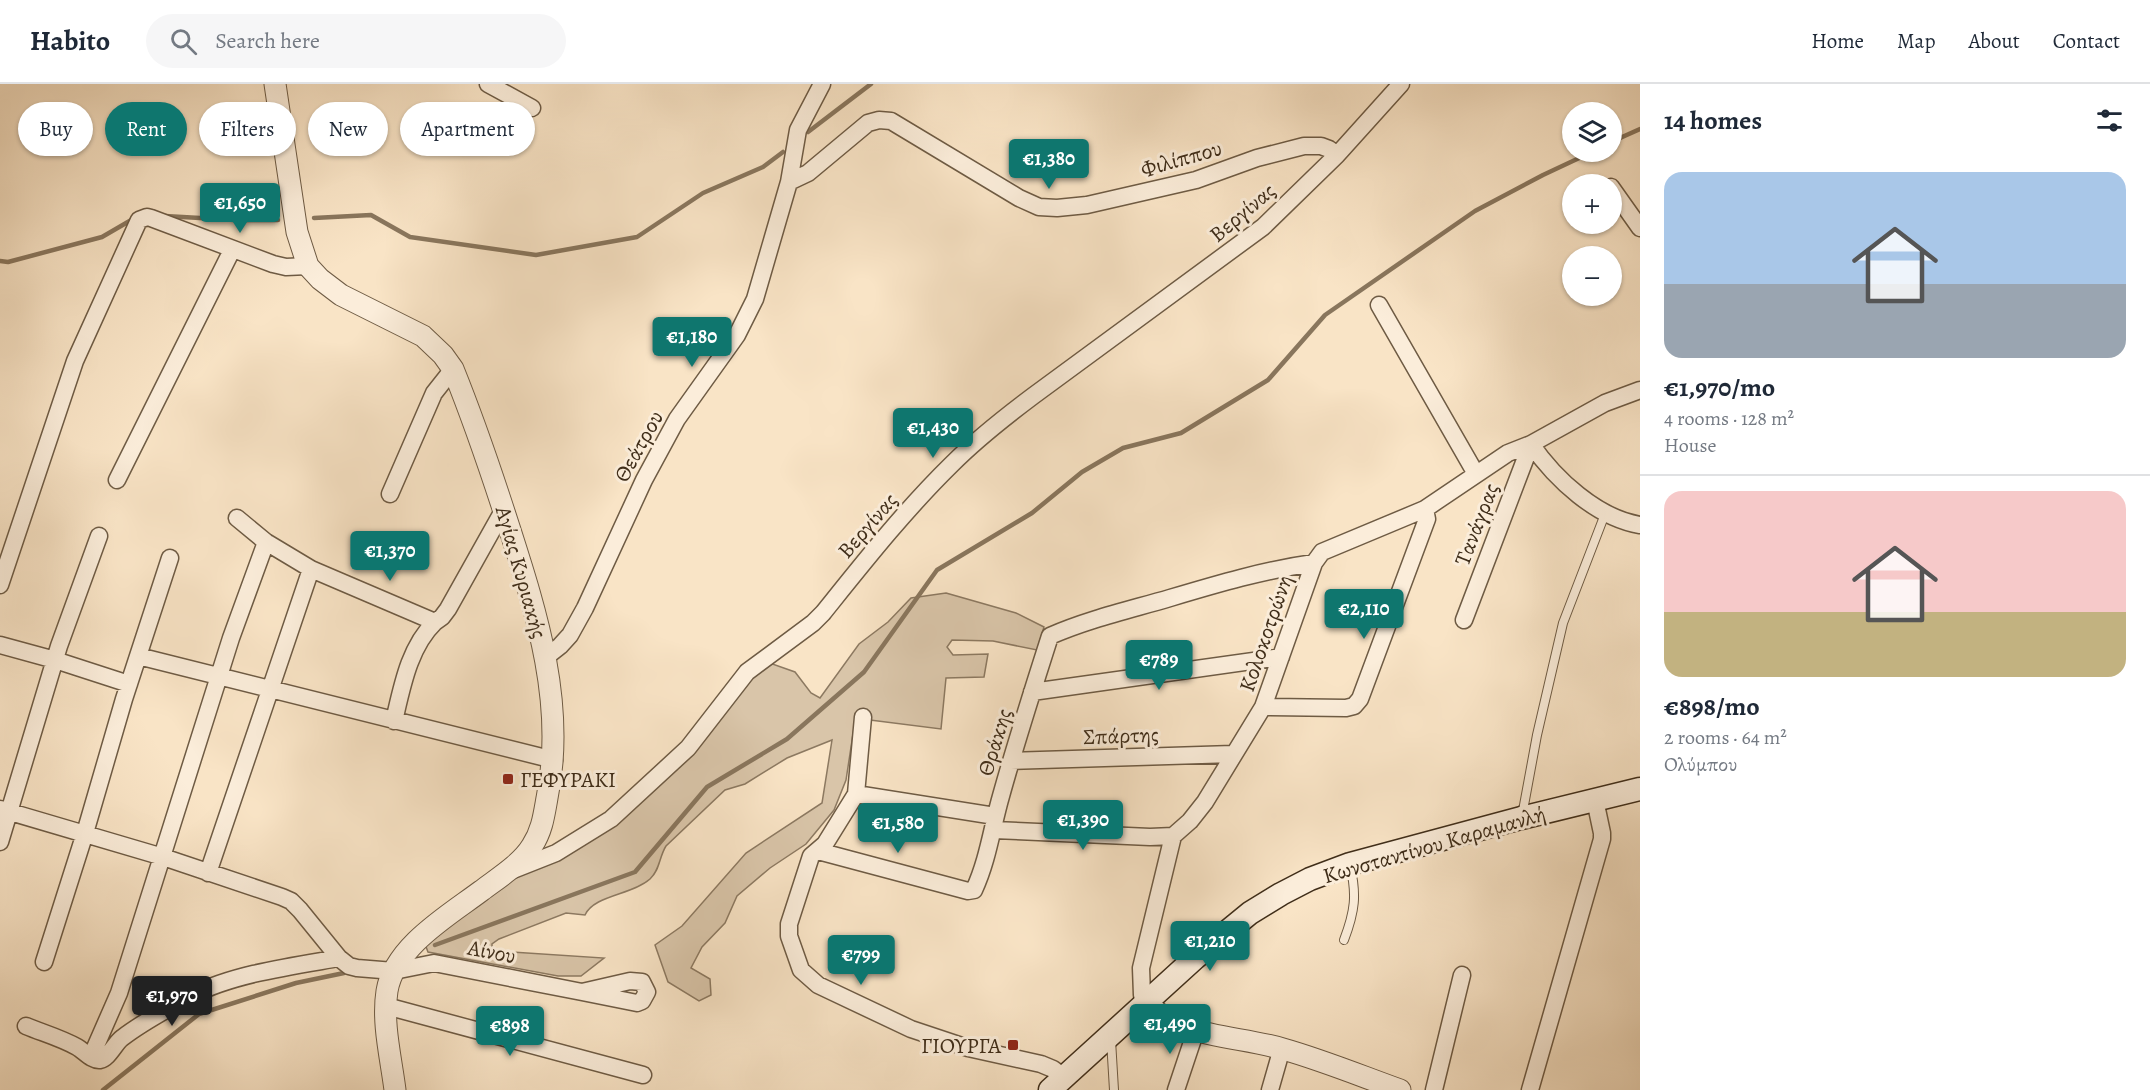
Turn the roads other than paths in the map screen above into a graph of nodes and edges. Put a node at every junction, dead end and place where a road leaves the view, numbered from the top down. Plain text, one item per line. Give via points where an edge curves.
1 (275, 84) edge
2 (488, 84) edge
3 (822, 84) edge
4 (1401, 84) edge
5 (521, 102) edge
6 (1336, 155) junction
7 (789, 182) junction
8 (1622, 202) edge
9 (1640, 228) edge
10 (232, 250) junction
11 (308, 266) junction
12 (1379, 305) dead end
13 (453, 369) junction
14 (1640, 390) edge
15 (1531, 444) junction
16 (1476, 474) junction
17 (117, 480) dead end
18 (390, 494) dead end
19 (504, 509) junction
20 (1425, 509) junction
21 (1605, 514) junction
22 (237, 518) dead end
23 (1640, 525) edge
24 (99, 536) dead end
25 (266, 542) junction
26 (170, 558) dead end
27 (1314, 562) junction
28 (311, 569) junction
29 (0, 585) edge
30 (1464, 620) dead end
31 (435, 622) junction
32 (0, 645) edge
33 (138, 656) junction
34 (546, 657) junction
35 (1281, 657) junction
36 (55, 660) junction
37 (220, 677) junction
38 (129, 684) junction
39 (270, 689) junction
40 (1032, 692) junction
41 (1263, 707) junction
42 (863, 717) dead end
43 (394, 721) junction
44 (1233, 754) junction
45 (554, 760) junction
46 (1011, 761) junction
47 (1640, 789) edge
48 (856, 794) junction
49 (1595, 800) junction
50 (5, 811) edge
51 (1521, 818) junction
52 (994, 823) junction
53 (85, 833) junction
54 (1173, 836) junction
55 (0, 842) edge
56 (818, 851) junction
57 (163, 857) junction
58 (1350, 864) junction
59 (208, 873) junction
60 (505, 873) junction
61 (1344, 940) dead end
62 (339, 958) junction
63 (44, 962) dead end
64 (394, 971) junction
65 (1462, 975) dead end
66 (582, 992) dead end
67 (1146, 1002) junction
68 (386, 1006) junction
69 (26, 1026) dead end
70 (1196, 1030) junction
71 (1111, 1034) junction
72 (1282, 1048) junction
73 (91, 1057) junction
74 (643, 1075) dead end
75 (1057, 1084) edge
76 (395, 1085) edge
77 (1114, 1090) edge
78 (1176, 1090) edge
79 (1270, 1090) edge
80 (1400, 1090) edge
81 (1434, 1090) edge
82 (1530, 1090) edge

1 - 11 street, Αγίας Κυριακής via 297,232
2 - 5 street
3 - 7 street, Θεάτρου via 798,130
4 - 6 street, Βεργίνας
6 - 7 street, Φιλίππου via 1321,146 1304,146 1148,192 1087,205 1039,207 891,121 879,120 868,123 808,173
6 - 60 street, Βεργίνας via 1249,239 1025,402 952,464 823,613 747,672 688,748 611,819 556,853
7 - 34 street, Θεάτρου via 755,300 736,335 677,419 570,635
8 - 9 street
10 - 11 street via 286,267
10 - 17 street
10 - 29 street via 151,218 136,224 75,361
11 - 13 street, Αγίας Κυριακής via 341,295 423,336
12 - 16 street
13 - 18 street via 434,393
13 - 19 street, Αγίας Κυριακής
14 - 15 street, Κολοκοτρώνη via 1605,403
15 - 16 street, Κολοκοτρώνη via 1508,453
15 - 21 street via 1543,462
15 - 30 street, Τανάγρας
16 - 20 street, Κολοκοτρώνη
19 - 31 street via 448,609
19 - 34 street, Αγίας Κυριακής
20 - 27 street, Κολοκοτρώνη via 1336,545 1322,552
20 - 41 street via 1427,519 1360,699 1346,708
21 - 23 street
21 - 51 lane via 1563,623
22 - 25 street
24 - 36 street
25 - 28 street
25 - 37 street
26 - 33 street
27 - 35 street, Κολοκοτρώνη
27 - 40 street, Θράκης via 1218,583 1080,623 1050,636
28 - 31 street
28 - 39 street
31 - 43 street via 409,664
32 - 36 street
33 - 37 street
33 - 38 street
34 - 45 street, Αγίας Κυριακής
35 - 40 street
35 - 41 street, Κολοκοτρώνη
36 - 38 street
36 - 50 street
37 - 39 street
37 - 57 street
38 - 53 street
39 - 43 street
39 - 59 street
40 - 46 street, Θράκης
41 - 44 street, Κολοκοτρώνη
42 - 48 street
43 - 45 street
44 - 46 street, Σπάρτης
44 - 54 street, Κολοκοτρώνη via 1205,802
45 - 60 street, Αγίας Κυριακής via 541,829 532,847
46 - 52 street, Θράκης
47 - 49 main road, Κωνσταντίνου Καραμανλή
48 - 52 street
48 - 56 street
49 - 51 main road, Κωνσταντίνου Καραμανλή
49 - 82 street via 1602,839
50 - 53 street
50 - 55 street
51 - 58 main road, Κωνσταντίνου Καραμανλή
52 - 54 street
52 - 56 street, Θράκης via 977,885 968,891
53 - 57 street
53 - 63 street
54 - 67 street via 1141,968
56 - 75 street via 811,856 789,924 796,961 807,976 818,985 911,1029 1053,1069
57 - 59 street
57 - 73 street via 119,993
58 - 61 lane via 1354,907
58 - 67 main road, Κωνσταντίνου Καραμανλή via 1310,879 1250,913
59 - 62 street via 291,902
60 - 64 street, Αγίας Κυριακής via 405,952
62 - 64 street, Αίνου via 357,968
62 - 73 street via 214,986 131,1031 104,1059
64 - 66 street, Αίνου via 434,963
64 - 68 street, Αγίας Κυριακής
65 - 81 street
67 - 70 street via 1171,1022
67 - 71 main road, Κωνσταντίνου Καραμανλή
68 - 74 street
68 - 76 street, Αγίας Κυριακής
69 - 73 street via 76,1046
70 - 72 street
70 - 78 street
71 - 75 main road, Κωνσταντίνου Καραμανλή
71 - 77 lane
72 - 79 street
72 - 80 street

